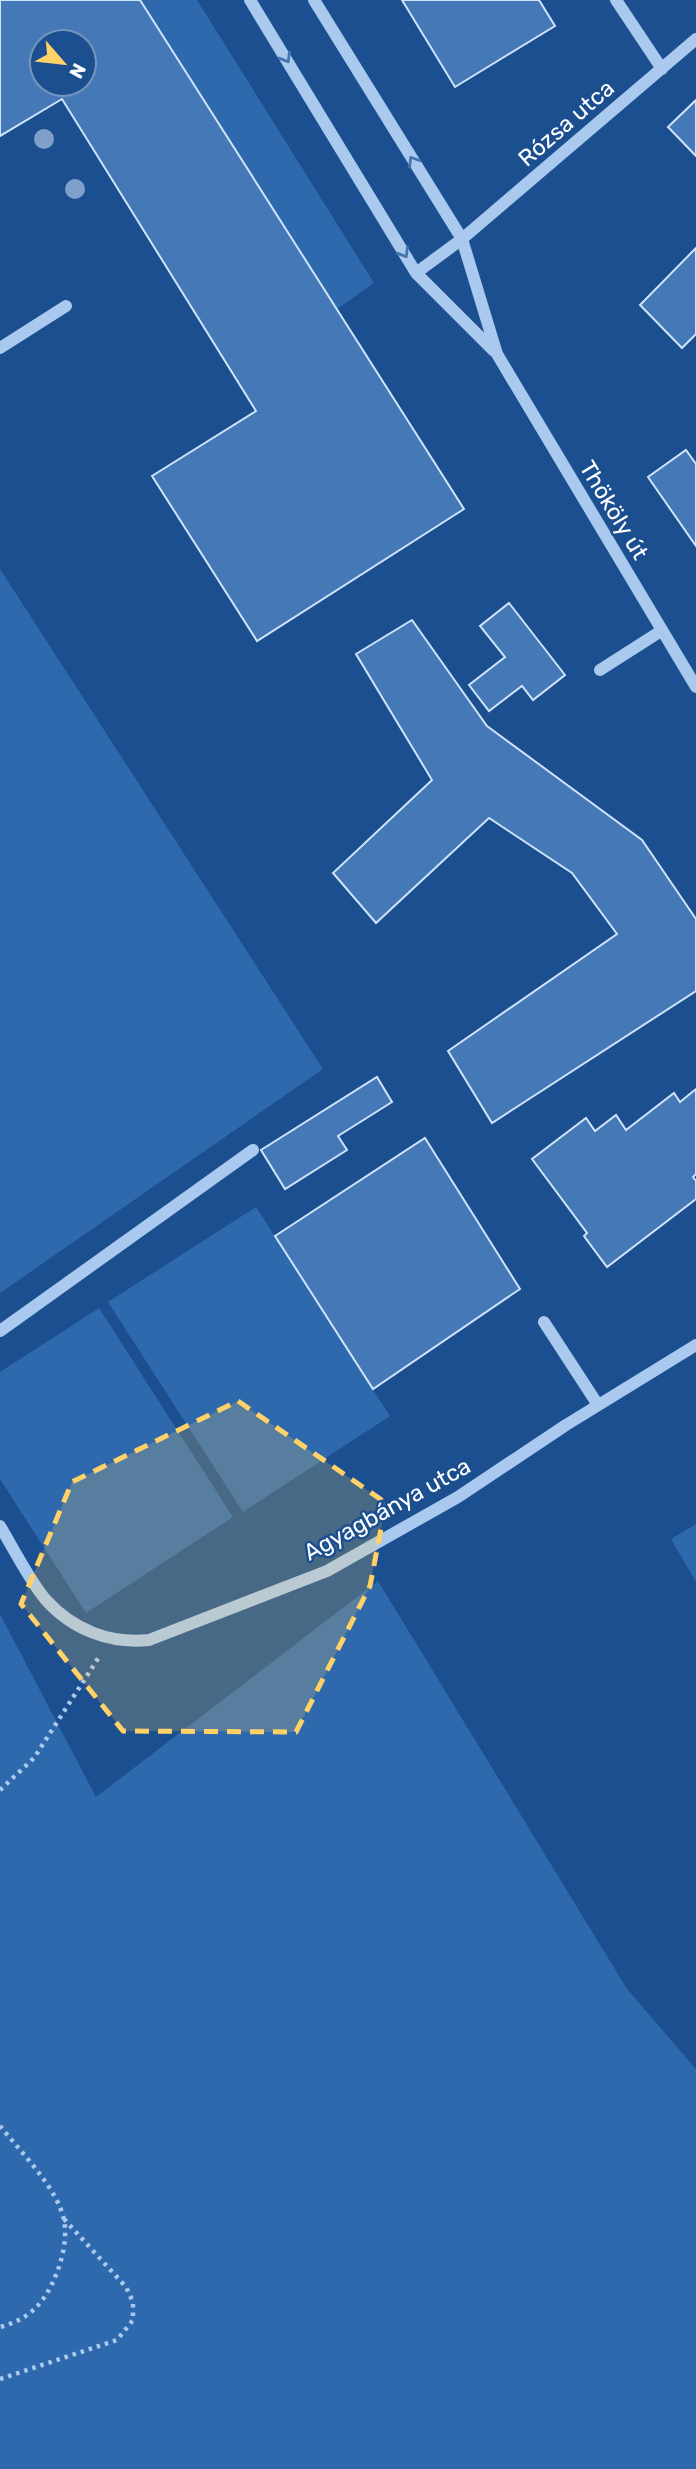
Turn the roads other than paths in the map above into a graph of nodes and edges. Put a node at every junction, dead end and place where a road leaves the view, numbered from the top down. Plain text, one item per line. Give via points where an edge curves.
1 (250, 0) edge
2 (314, 0) edge
3 (616, 0) edge
4 (696, 39) edge
5 (662, 69) junction
6 (462, 239) junction
7 (416, 273) junction
8 (66, 306) dead end
9 (0, 348) edge
10 (497, 354) junction
11 (661, 631) junction
12 (600, 670) dead end
13 (696, 687) edge
14 (253, 1150) dead end
15 (544, 1322) dead end
16 (0, 1331) edge
17 (696, 1345) edge
18 (598, 1405) junction
19 (0, 1527) edge

1 -> 7 street, Thököly út
6 -> 2 street, Thököly út
3 - 5 street
4 - 5 street, Rózsa utca
5 - 6 street, Rózsa utca
6 - 7 street
6 - 10 street, Thököly út
7 - 10 street, Thököly út
8 - 9 street
10 - 11 street, Thököly út
11 - 12 street
11 - 13 street, Thököly út
14 - 16 street
15 - 18 street
17 - 18 street, Agyagbánya utca
18 - 19 street, Agyagbánya utca via 458,1497 327,1572 149,1640 110,1639 78,1626 46,1600

